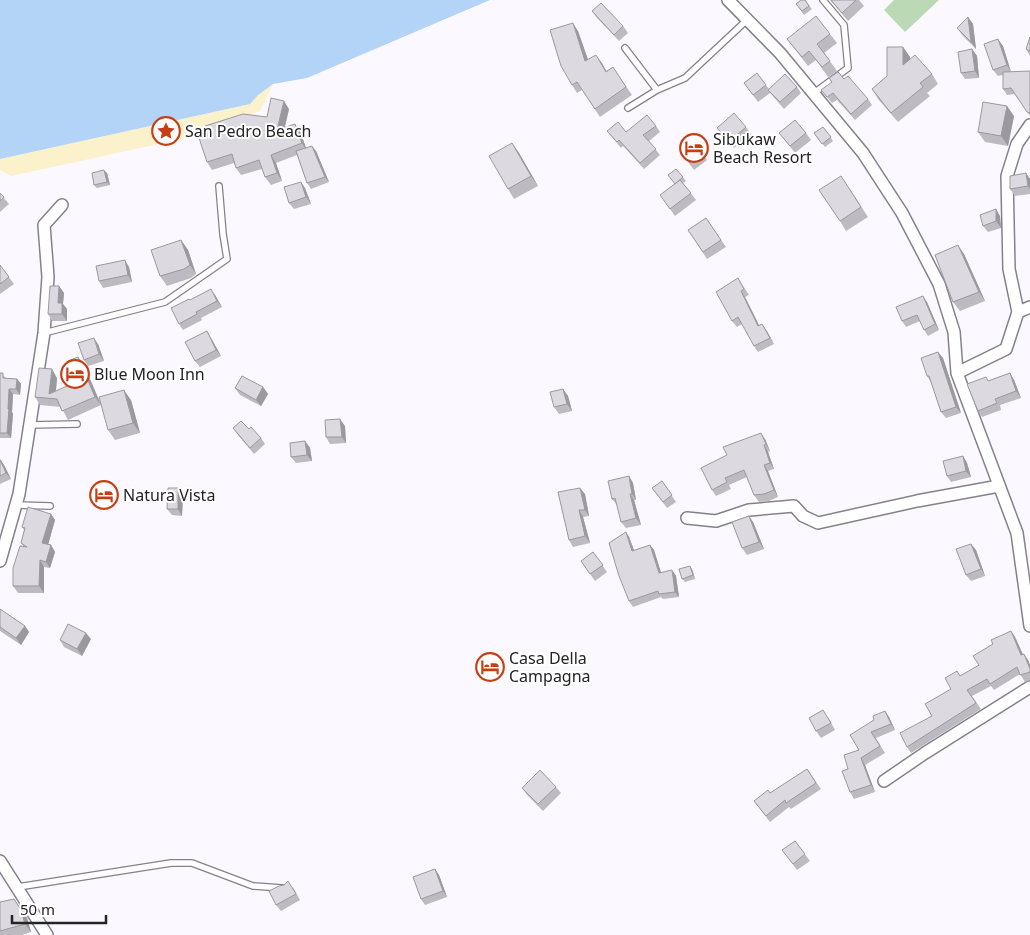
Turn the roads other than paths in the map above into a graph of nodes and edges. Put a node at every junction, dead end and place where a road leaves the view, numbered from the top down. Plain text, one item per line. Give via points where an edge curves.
1 (728, 0) edge
2 (822, 0) edge
3 (748, 19) junction
4 (625, 48) dead end
5 (657, 90) junction
6 (814, 94) junction
7 (628, 108) dead end
8 (1030, 125) edge
9 (219, 186) dead end
10 (62, 205) dead end
11 (1030, 307) edge
12 (1018, 312) junction
13 (44, 333) junction
14 (957, 374) junction
15 (77, 424) dead end
16 (30, 425) junction
17 (999, 486) junction
18 (16, 505) junction
19 (50, 506) dead end
20 (687, 518) dead end
21 (0, 561) edge
22 (1030, 626) edge
23 (1030, 686) edge
24 (884, 781) dead end
25 (0, 861) edge
26 (18, 887) junction
27 (286, 888) edge
28 (47, 935) edge

1 - 3 street
2 - 6 lane via 844,25 848,68
3 - 5 lane via 685,78
3 - 6 street
4 - 5 lane
5 - 7 lane
6 - 14 street via 868,161 902,212 939,284 954,332
8 - 12 street via 1017,144 1007,176 1009,269
9 - 13 lane via 227,259 164,302
10 - 13 street via 44,225 48,277
11 - 12 street
12 - 14 street via 1006,349
13 - 16 street
14 - 17 street
15 - 16 lane
16 - 18 street
17 - 20 street via 818,523 803,516 794,506 748,510 716,521
17 - 22 street via 1017,533
18 - 19 lane
18 - 21 street
23 - 24 street
25 - 26 street
26 - 27 lane via 171,862 192,862 253,886
26 - 28 street

